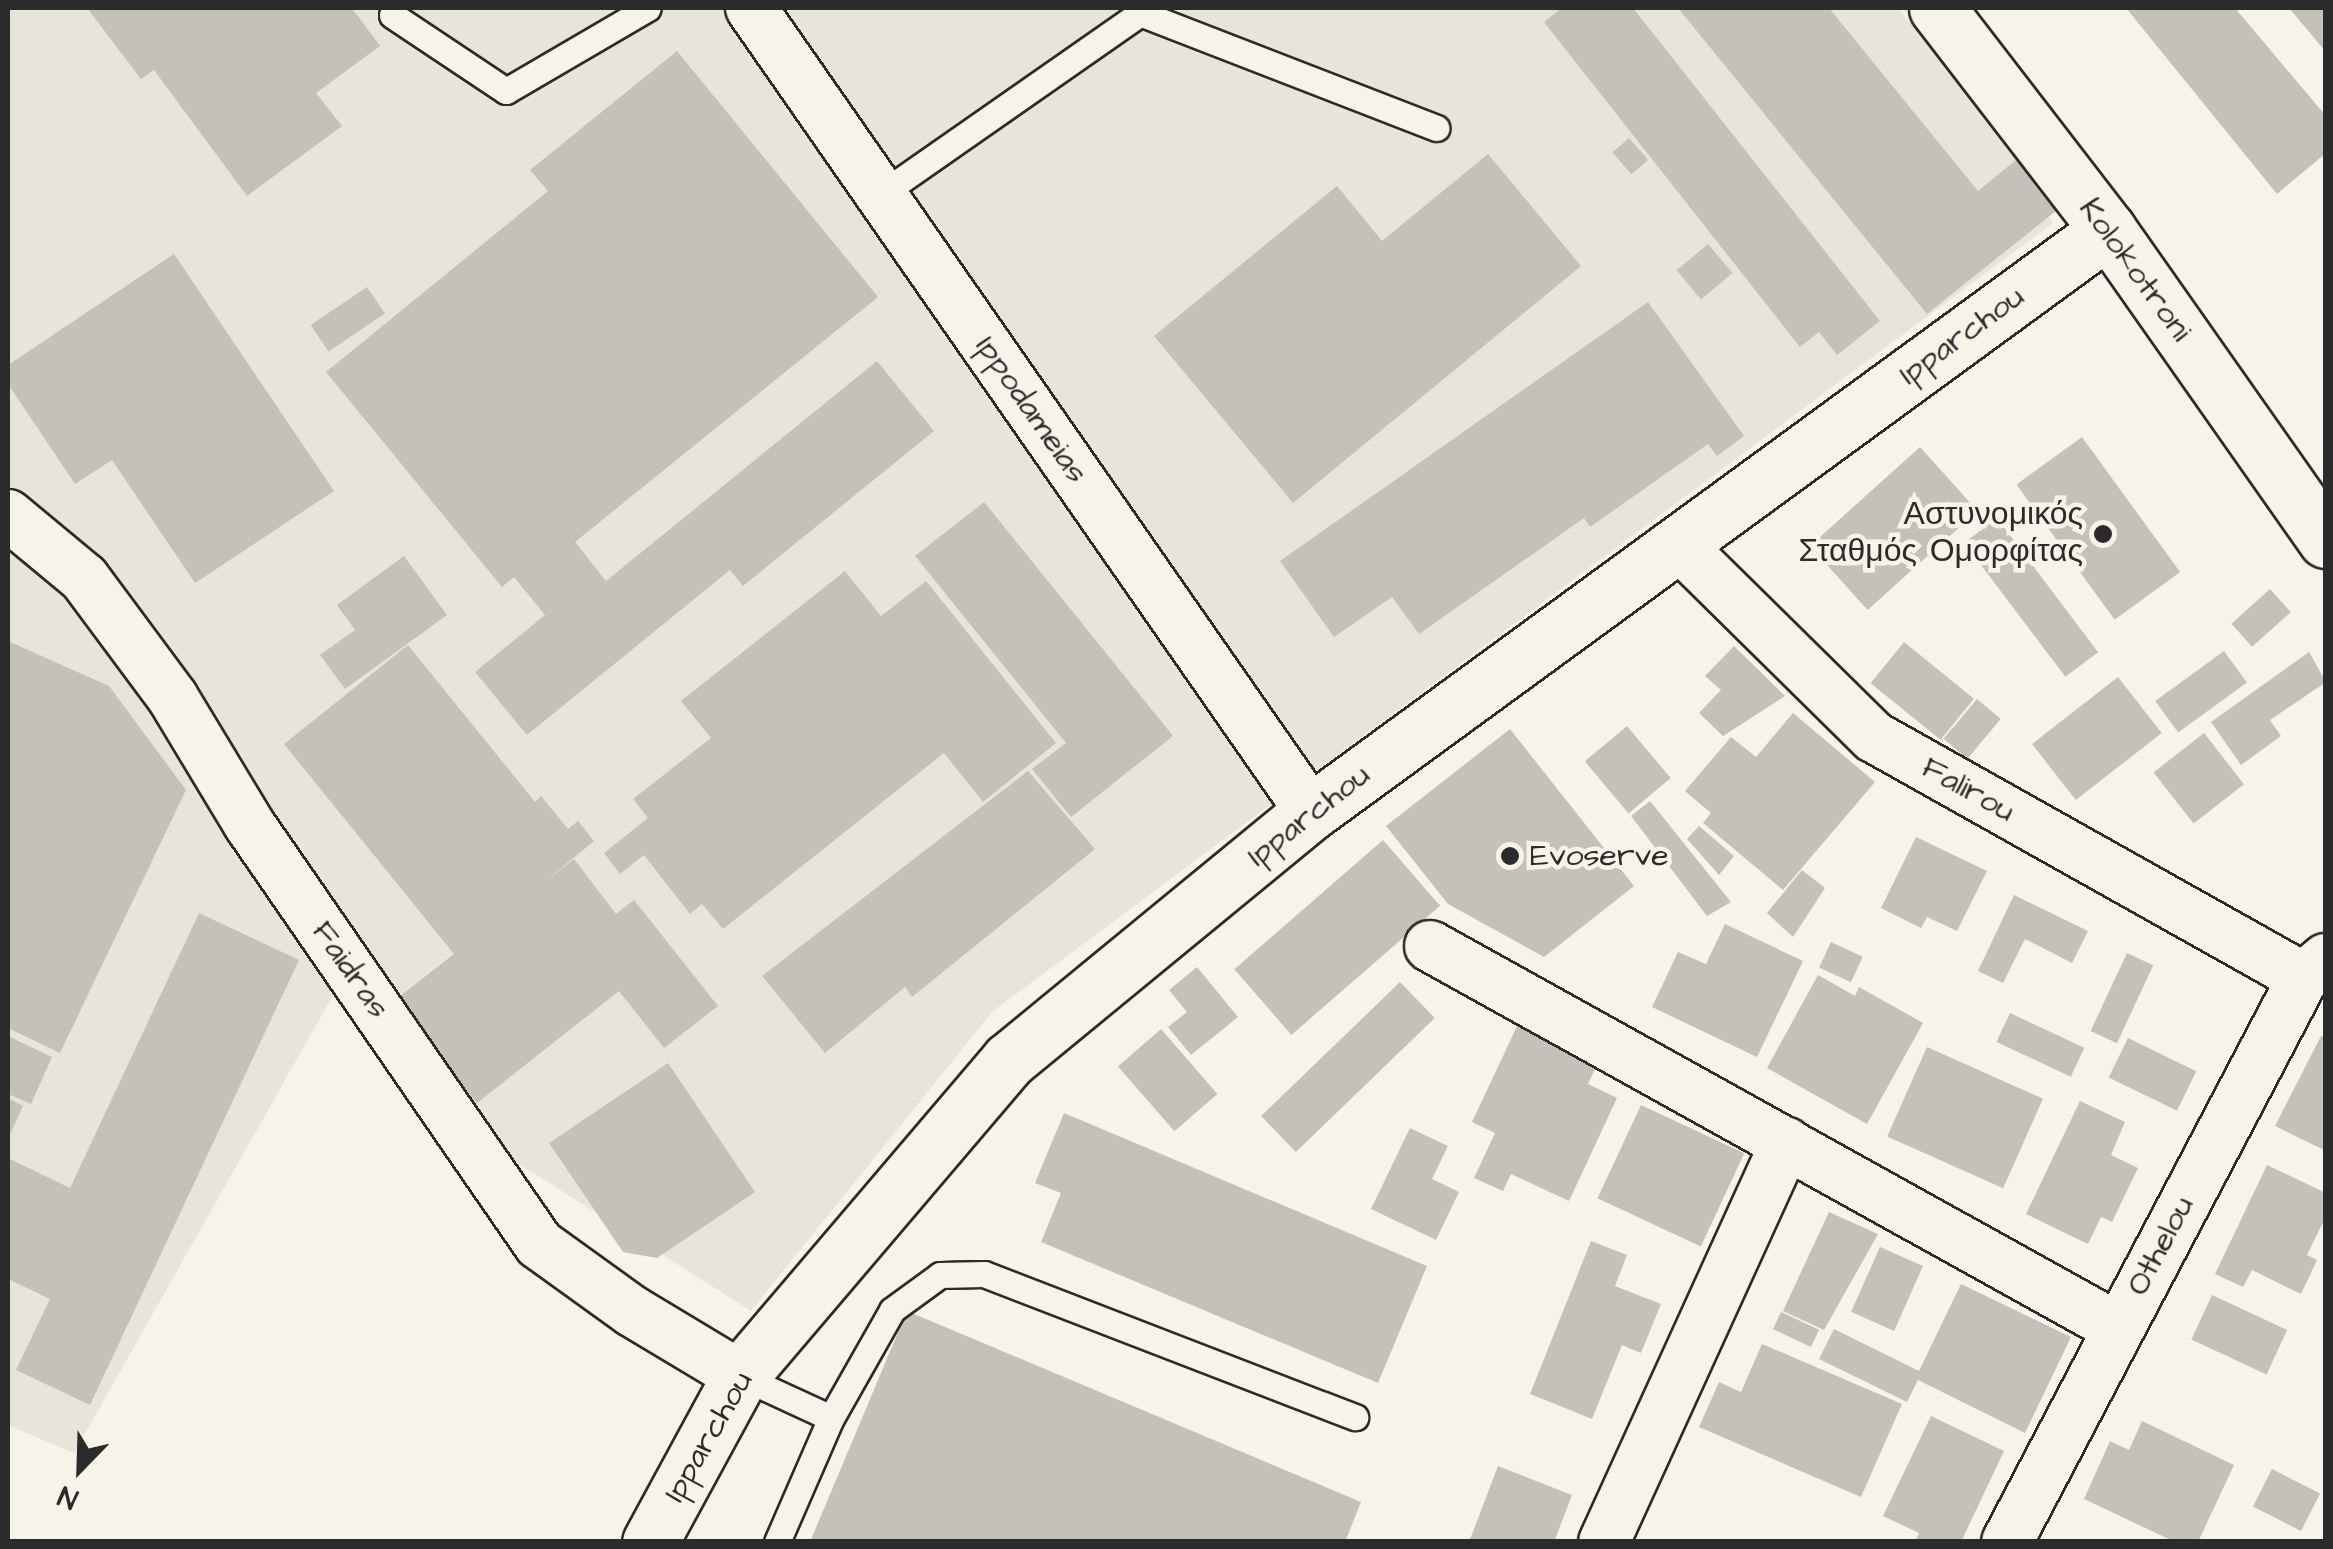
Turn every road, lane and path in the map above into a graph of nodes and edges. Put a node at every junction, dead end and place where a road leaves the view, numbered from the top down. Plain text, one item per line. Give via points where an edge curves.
1 (648, 8) edge
2 (752, 8) edge
3 (1936, 8) edge
4 (392, 15) dead end
5 (1436, 128) dead end
6 (881, 194) junction
7 (2108, 230) junction
8 (8, 515) edge
9 (2326, 540) edge
10 (1678, 544) junction
11 (1312, 812) junction
12 (1430, 946) dead end
13 (2314, 968) edge
14 (1786, 1142) junction
15 (2118, 1328) junction
16 (740, 1376) junction
17 (1356, 1416) dead end
18 (831, 1418) junction
19 (650, 1542) edge
20 (777, 1542) edge
21 (1604, 1542) edge
22 (2007, 1542) edge

1 - 4 lane via 506,91
2 - 6 street, Ippodameias
3 - 7 street, Kolokotroni
5 - 6 lane via 1140,14
6 - 11 street, Ippodameias
7 - 9 street, Kolokotroni
7 - 10 street, Ipparchou
8 - 16 street, Faidras via 84,578 173,698 249,824 539,1244
10 - 11 street, Ipparchou
10 - 13 street, Falirou via 1874,737
11 - 16 street, Ipparchou via 1009,1060
12 - 14 street
13 - 15 street, Othelou
14 - 15 street
14 - 21 street
15 - 22 street, Othelou
16 - 18 lane
16 - 19 street, Ipparchou
17 - 18 lane via 984,1274 940,1275 892,1310
18 - 20 lane

